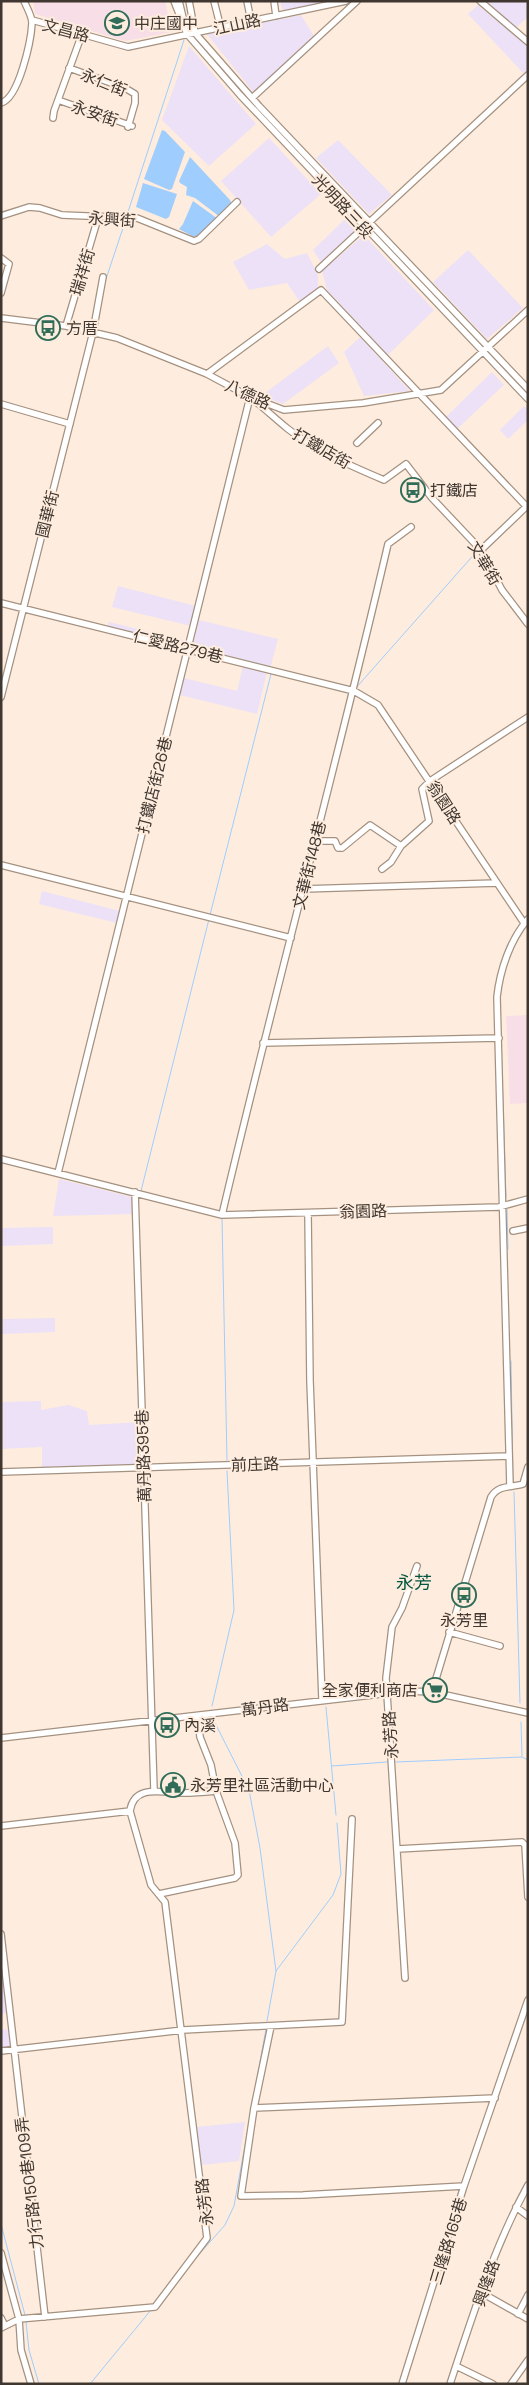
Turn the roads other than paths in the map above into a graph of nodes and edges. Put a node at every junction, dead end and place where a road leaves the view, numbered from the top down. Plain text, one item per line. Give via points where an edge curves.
1 (24, 1) edge
2 (174, 1) edge
3 (214, 1) edge
4 (247, 1) edge
5 (274, 1) edge
6 (346, 1) edge
7 (357, 1) edge
8 (480, 1) edge
9 (184, 3) edge
10 (276, 16) junction
11 (32, 20) junction
12 (219, 21) dead end
13 (251, 21) junction
14 (195, 33) junction
15 (82, 34) junction
16 (187, 34) junction
17 (528, 42) edge
18 (69, 68) junction
19 (528, 75) edge
20 (252, 98) junction
21 (58, 100) junction
22 (1, 103) edge
23 (53, 118) dead end
24 (129, 126) joint
25 (237, 202) dead end
26 (1, 216) edge
27 (98, 218) junction
28 (369, 221) junction
29 (363, 227) junction
30 (1, 258) edge
31 (319, 269) dead end
32 (103, 277) dead end
33 (1, 293) edge
34 (528, 310) edge
35 (1, 318) edge
36 (66, 326) junction
37 (93, 332) junction
38 (486, 350) junction
39 (207, 374) junction
40 (528, 389) edge
41 (418, 394) junction
42 (250, 397) junction
43 (528, 399) edge
44 (1, 404) edge
45 (378, 423) dead end
46 (70, 424) junction
47 (357, 443) dead end
48 (399, 467) joint
49 (526, 505) edge
50 (411, 527) dead end
51 (480, 549) junction
52 (1, 603) edge
53 (23, 608) junction
54 (528, 624) edge
55 (187, 648) junction
56 (354, 689) junction
57 (1, 697) edge
58 (528, 717) edge
59 (430, 781) junction
60 (315, 841) junction
61 (401, 846) junction
62 (1, 865) edge
63 (382, 870) dead end
64 (497, 883) junction
65 (302, 889) junction
66 (126, 896) junction
67 (526, 921) edge
68 (291, 938) junction
69 (499, 1038) junction
70 (263, 1044) junction
71 (1, 1159) edge
72 (58, 1173) junction
73 (135, 1192) junction
74 (528, 1199) edge
75 (503, 1205) junction
76 (308, 1213) junction
77 (220, 1214) junction
78 (528, 1228) edge
79 (512, 1231) dead end
80 (509, 1456) junction
81 (313, 1462) junction
82 (143, 1467) junction
83 (528, 1467) edge
84 (1, 1472) edge
85 (510, 1486) junction
86 (417, 1566) dead end
87 (449, 1632) junction
88 (500, 1646) dead end
89 (432, 1692) junction
90 (386, 1693) junction
91 (322, 1699) junction
92 (528, 1713) edge
93 (198, 1716) junction
94 (150, 1721) junction
95 (1, 1738) edge
96 (154, 1790) junction
97 (216, 1791) junction
98 (130, 1811) junction
99 (352, 1819) dead end
100 (1, 1826) edge
101 (398, 1849) junction
102 (159, 1894) junction
103 (528, 1897) edge
104 (1, 1934) edge
105 (405, 1978) dead end
106 (528, 2000) edge
107 (271, 2026) junction
108 (183, 2030) junction
109 (14, 2049) junction
110 (1, 2051) edge
111 (495, 2098) junction
112 (254, 2108) junction
113 (528, 2185) edge
114 (464, 2186) junction
115 (516, 2207) junction
116 (528, 2216) edge
117 (1, 2252) edge
118 (482, 2293) junction
119 (528, 2295) edge
120 (518, 2314) junction
121 (1, 2318) edge
122 (19, 2318) junction
123 (45, 2318) junction
124 (528, 2320) edge
125 (3, 2327) edge
126 (528, 2360) edge
127 (456, 2366) junction
128 (31, 2384) edge
129 (402, 2384) edge
130 (450, 2384) edge
131 (493, 2384) edge
132 (511, 2384) edge

1 - 11 street
2 - 16 street, 光明路三段
3 - 12 street
4 - 13 street
5 - 10 street
6 - 10 street, 江山路
7 - 20 street
8 - 17 street
9 - 14 street
9 - 16 street
10 - 13 street, 江山路
11 - 15 street, 文昌路
11 - 22 street via 17,86 13,96
13 - 14 street, 江山路
14 - 16 street, 江山路
14 - 20 street, 光明路三段
15 - 16 street, 文昌路 via 128,47
15 - 18 street
16 - 29 street, 光明路三段
18 - 21 street
18 - 24 street, 永仁街 via 135,94 136,103
19 - 28 street
20 - 28 street, 光明路三段
21 - 23 street
21 - 24 street, 永安街
25 - 27 street, 永興街 via 199,240 194,241 137,218
26 - 27 street, 永興街 via 29,207 62,216
27 - 36 street, 瑞祥街
28 - 29 street
28 - 38 street, 光明路三段
29 - 31 street
29 - 38 street, 光明路三段
30 - 33 street via 9,264
32 - 37 street, 國華街
34 - 38 street, 八德路
35 - 36 street, 八德路
36 - 37 street, 八德路
37 - 39 street, 八德路 via 145,348
37 - 46 street, 國華街
38 - 40 street, 光明路三段
38 - 41 street, 八德路 via 441,390
38 - 43 street, 光明路三段
39 - 41 street via 321,290
39 - 42 street, 八德路
41 - 42 street, 八德路 via 284,410
41 - 49 street
42 - 48 street, 打鐵店街 via 321,451 362,471 384,480
42 - 55 street, 打鐵店街26巷
44 - 46 street
45 - 47 street
46 - 53 street, 國華街
48 - 51 street, 文華街 via 406,464 432,498
49 - 51 street
50 - 56 street, 文華街148巷 via 388,544
51 - 54 street, 文華街 via 502,590
52 - 53 street, 仁愛路279巷
53 - 55 street, 仁愛路279巷
53 - 57 street, 國華街
55 - 56 street, 仁愛路279巷
55 - 66 street, 打鐵店街26巷
56 - 59 street, 翁園路 via 378,705
56 - 60 street, 文華街148巷
58 - 59 street
59 - 61 street via 422,789 429,821
59 - 64 street, 翁園路
60 - 61 street via 331,840 342,848 370,825
60 - 65 street, 文華街148巷
61 - 63 street via 392,862
62 - 66 street
64 - 65 street
64 - 67 street, 翁園路
65 - 68 street, 文華街148巷
66 - 68 street
66 - 72 street, 打鐵店街26巷
67 - 69 street, 翁園路 via 499,978
68 - 70 street, 文華街148巷
69 - 70 street
69 - 75 street, 翁園路
70 - 77 street, 文華街148巷
71 - 72 street, 翁園路
72 - 73 street, 翁園路
73 - 77 street, 翁園路
73 - 82 street, 萬丹路395巷
74 - 75 street, 翁園路
75 - 76 street, 翁園路
75 - 80 street, 翁園路
76 - 77 street, 翁園路
76 - 81 street
78 - 79 street
80 - 81 street, 前庄路
80 - 85 street, 翁園路
81 - 82 street, 前庄路
81 - 91 street
82 - 84 street, 前庄路
82 - 94 street, 萬丹路395巷
83 - 85 street via 523,1484
85 - 87 street via 498,1490 491,1497
86 - 90 street, 永芳路 via 392,1627
87 - 88 street
87 - 89 street
89 - 90 street, 萬丹路
89 - 92 street, 萬丹路
90 - 91 street, 萬丹路
90 - 101 street, 永芳路
91 - 93 street, 萬丹路
93 - 94 street, 萬丹路
93 - 97 street via 200,1737 211,1765
94 - 95 street, 萬丹路
94 - 96 street, 萬丹路395巷
96 - 97 street via 181,1794
96 - 98 street via 138,1796
97 - 102 street via 235,1843 238,1874 235,1878
98 - 100 street
98 - 102 street, 永芳路 via 151,1885
99 - 107 street via 342,2022
101 - 103 street via 522,1842 525,1845
101 - 105 street, 永芳路
102 - 108 street, 永芳路 via 165,1902
104 - 109 street, 力行路150巷109弄
106 - 111 street
107 - 108 street
107 - 112 street
108 - 109 street
108 - 123 street, 永芳路 via 207,2238 155,2307
109 - 110 street
109 - 123 street, 力行路150巷109弄
111 - 112 street
111 - 114 street, 三隆路165巷
112 - 114 street via 240,2193 243,2197
113 - 115 street, 興隆路
114 - 129 street, 三隆路165巷
115 - 116 street
115 - 118 street, 興隆路
117 - 122 street
118 - 120 street
118 - 127 street, 興隆路
119 - 120 street
120 - 124 street
121 - 125 street
122 - 123 street, 永芳路
122 - 125 street
122 - 128 street via 21,2350
126 - 132 street
127 - 130 street, 興隆路
127 - 131 street

